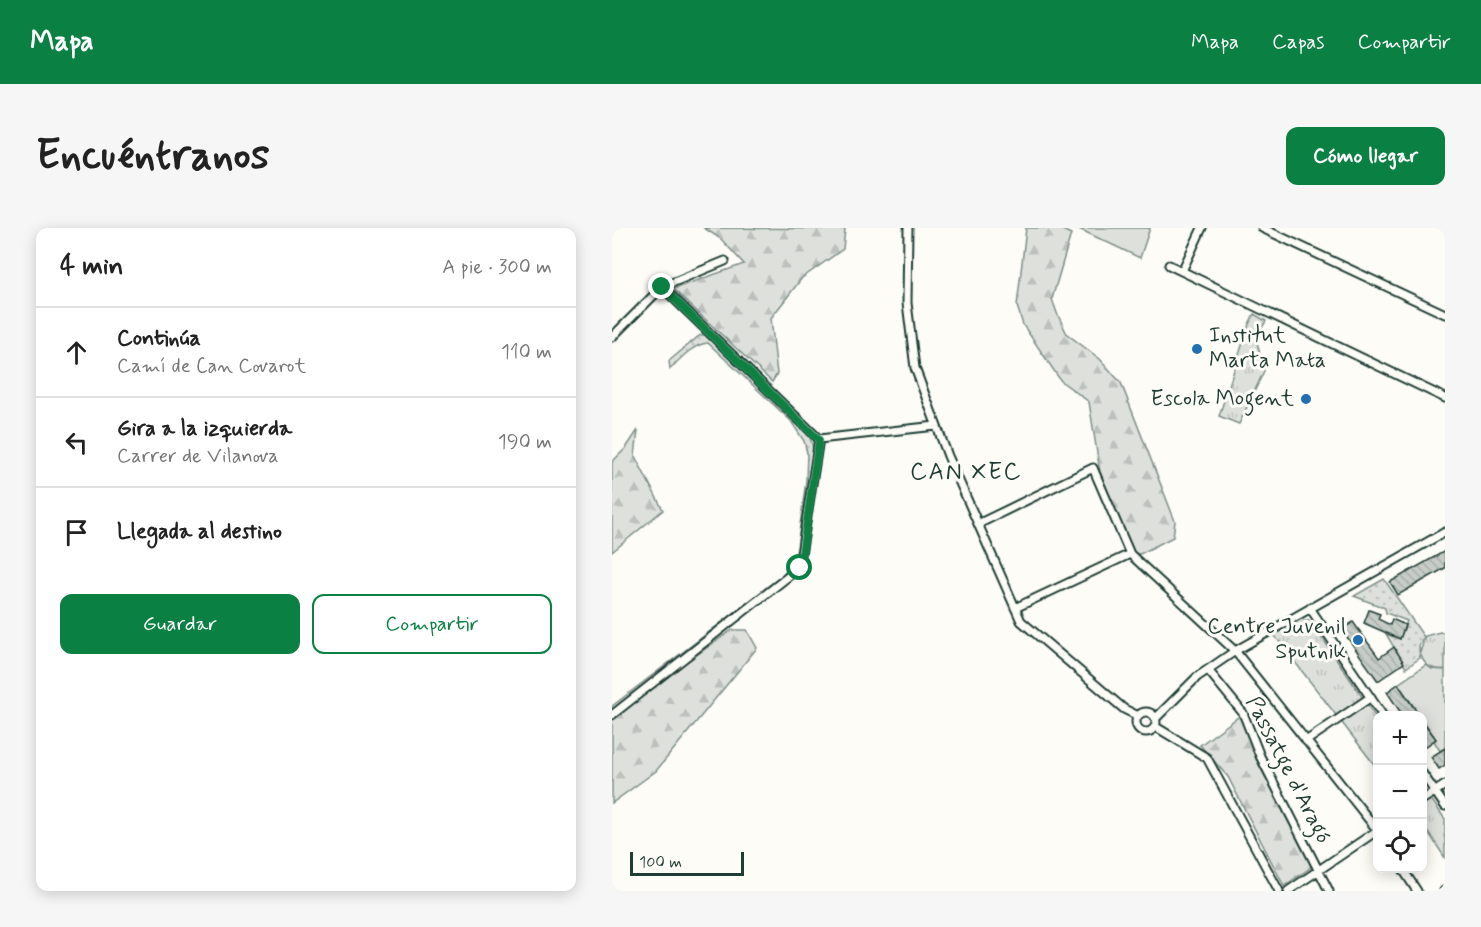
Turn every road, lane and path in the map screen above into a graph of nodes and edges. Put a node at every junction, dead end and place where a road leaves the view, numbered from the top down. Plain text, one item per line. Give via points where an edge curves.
1 (908, 228) edge
2 (1203, 228) edge
3 (1262, 228) edge
4 (725, 261) dead end
5 (1169, 265) dead end
6 (1182, 271) junction
7 (662, 287) junction
8 (1445, 314) edge
9 (612, 337) edge
10 (1445, 398) edge
11 (936, 426) junction
12 (819, 440) junction
13 (978, 524) junction
14 (1445, 532) edge
15 (1130, 554) junction
16 (1015, 608) junction
17 (1310, 609) junction
18 (1235, 651) junction
19 (1208, 670) junction
20 (1371, 697) junction
21 (1380, 711) edge
22 (612, 715) edge
23 (1138, 716) junction
24 (1156, 717) junction
25 (1156, 727) junction
26 (1306, 741) junction
27 (1427, 780) edge
28 (1445, 785) edge
29 (1435, 792) junction
30 (1427, 797) edge
31 (1445, 806) edge
32 (1373, 825) edge
33 (1373, 833) edge
34 (1318, 871) junction
35 (1405, 873) edge
36 (1279, 891) edge
37 (1288, 891) edge
38 (1329, 891) edge
39 (1417, 891) edge

1 - 11 street via 907,303 915,368
2 - 6 street
3 - 8 street
4 - 7 street
5 - 6 street
6 - 10 street
7 - 9 street
7 - 12 street
11 - 12 street
11 - 13 street
12 - 22 street via 800,568
13 - 15 street via 1093,468
13 - 16 street
14 - 17 street
15 - 16 street
15 - 18 street
16 - 23 street via 1021,621 1124,709
17 - 18 street
17 - 20 street
18 - 19 street
18 - 26 street
19 - 24 street
19 - 34 street, Passatge d'Aragó via 1243,713 1260,756
20 - 21 street
20 - 26 street
23 - 24 street via 1147,712
23 - 25 street via 1136,723 1141,731 1148,733
24 - 25 street
25 - 36 street via 1207,758
26 - 32 street
27 - 29 street
28 - 29 street
29 - 30 street
29 - 31 street
33 - 34 street
34 - 37 street
34 - 38 street, Passatge d'Aragó
35 - 39 street

